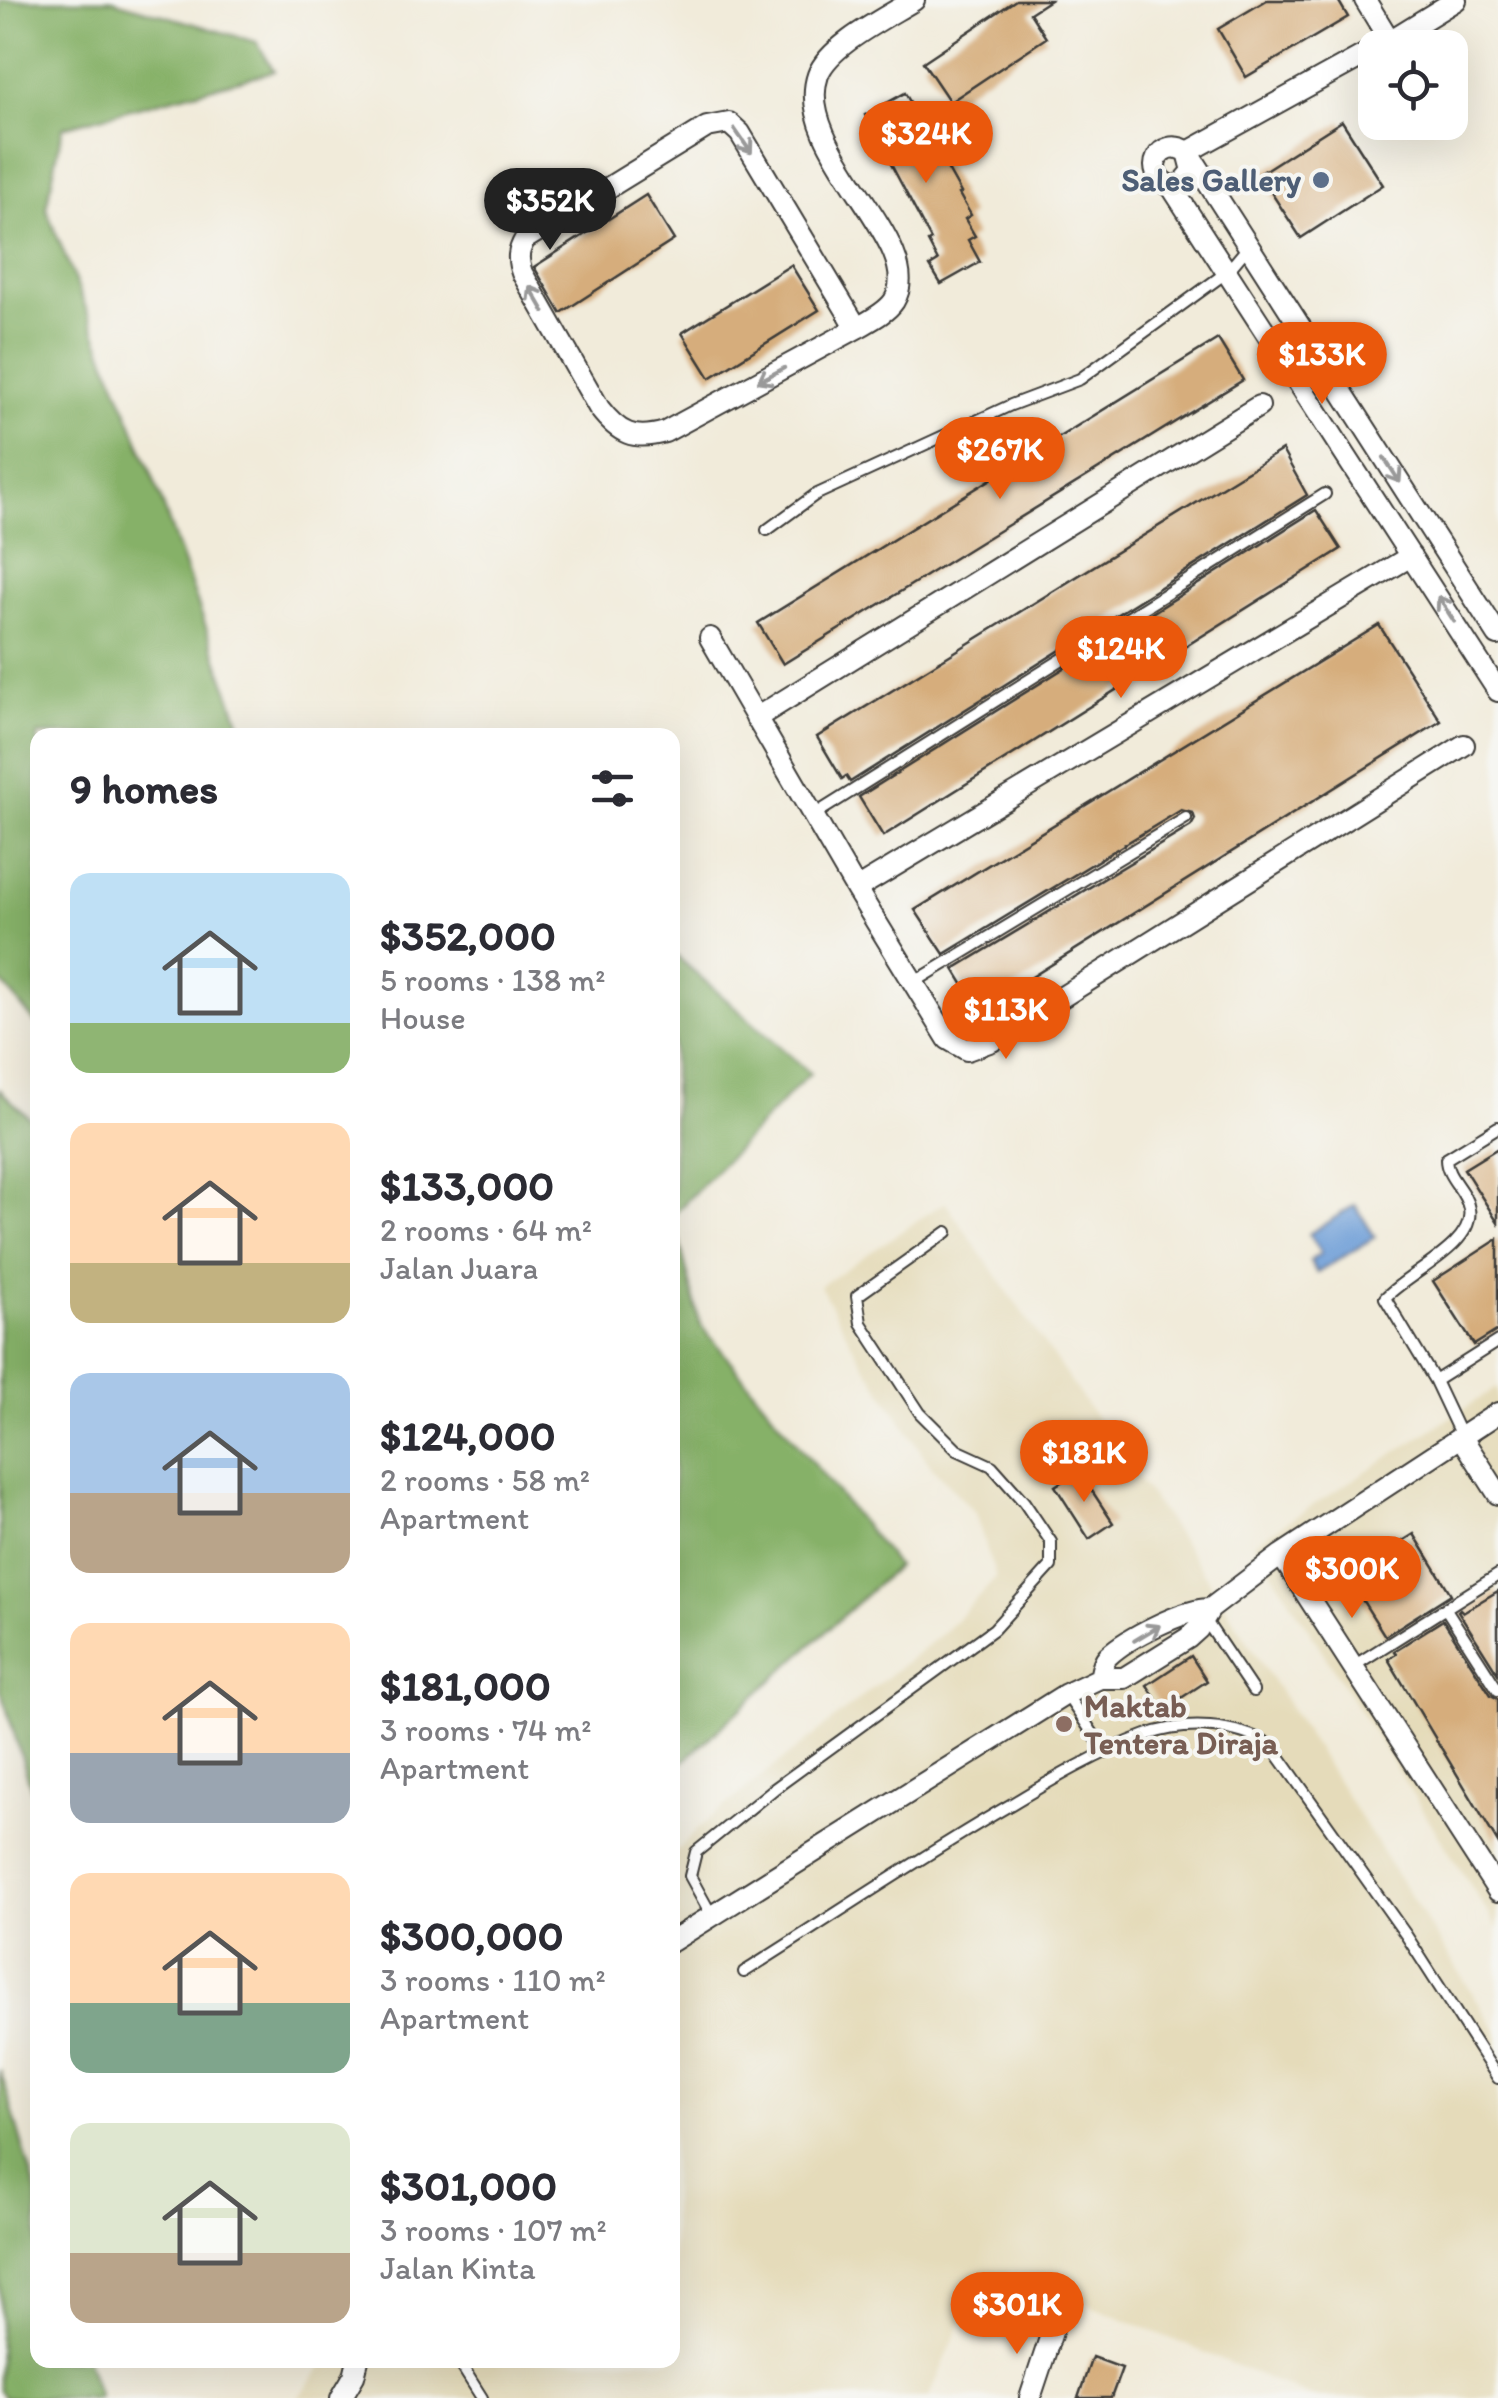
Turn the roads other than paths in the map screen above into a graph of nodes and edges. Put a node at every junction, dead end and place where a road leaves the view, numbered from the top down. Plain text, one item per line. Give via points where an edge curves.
1 (914, 0) edge
2 (1365, 0) edge
3 (1456, 0) edge
4 (1375, 30) edge
5 (1407, 30) edge
6 (1358, 59) edge
7 (1188, 152) junction
8 (1171, 186) junction
9 (1248, 247) junction
10 (1227, 272) junction
11 (857, 328) junction
12 (1259, 406) dead end
13 (1324, 494) dead end
14 (767, 530) dead end
15 (1412, 556) junction
16 (1498, 635) edge
17 (710, 638) dead end
18 (1498, 691) edge
19 (756, 718) junction
20 (1464, 745) dead end
21 (813, 816) junction
22 (1186, 818) dead end
23 (856, 889) junction
24 (914, 982) junction
25 (1498, 1127) edge
26 (947, 1232) dead end
27 (1498, 1342) edge
28 (1436, 1381) junction
29 (1498, 1413) edge
30 (1461, 1436) junction
31 (1498, 1494) edge
32 (1281, 1556) junction
33 (1498, 1575) edge
34 (1446, 1609) junction
35 (1204, 1612) junction
36 (1352, 1668) junction
37 (1253, 1690) dead end
38 (1498, 1690) edge
39 (1066, 1694) junction
40 (1106, 1753) junction
41 (1498, 1891) edge
42 (712, 1916) junction
43 (680, 1937) edge
44 (744, 1972) dead end
45 (1498, 2078) edge
46 (1052, 2332) dead end
47 (356, 2368) edge
48 (463, 2368) edge
49 (341, 2398) edge
50 (482, 2398) edge
51 (1030, 2398) edge

1 - 11 street via 842,46 818,73 814,103 824,138 882,231 900,284 893,302
2 - 4 street
3 - 5 street
6 - 7 street
7 - 8 street via 1189,179
7 - 8 street via 1168,147 1154,162 1154,173
7 - 9 street
8 - 10 street
9 - 10 lane
9 -> 16 street
10 - 14 lane via 1080,378 815,495
10 - 15 street
11 -> 11 street via 666,432 627,435 599,408 522,273 519,249 708,127 729,124
12 - 19 street
13 - 21 lane
18 -> 15 street
15 - 23 street
17 - 19 street
19 - 21 street
20 - 24 street via 992,1041 967,1050 948,1039
21 - 23 street
22 - 24 lane
23 - 24 street
25 - 28 lane via 1446,1159 1470,1211 1464,1236 1385,1298
26 - 42 lane via 857,1296 861,1323 920,1413 957,1450 992,1466 1024,1502 1050,1542 1051,1566 994,1629 696,1852 690,1876
27 - 28 lane
28 - 30 lane
29 - 30 street
30 - 31 street
30 - 32 street
32 - 35 street
32 - 36 street
33 - 34 lane
34 - 36 lane
34 - 38 lane
35 - 37 lane
35 - 39 street via 1174,1617 1109,1656 1100,1678
36 - 41 street
39 - 40 lane
39 - 42 street
40 - 44 lane via 964,1832
40 - 45 lane via 1147,1735 1198,1727 1252,1734 1272,1745
42 - 43 street
46 - 51 street
47 - 49 street
48 - 50 lane

